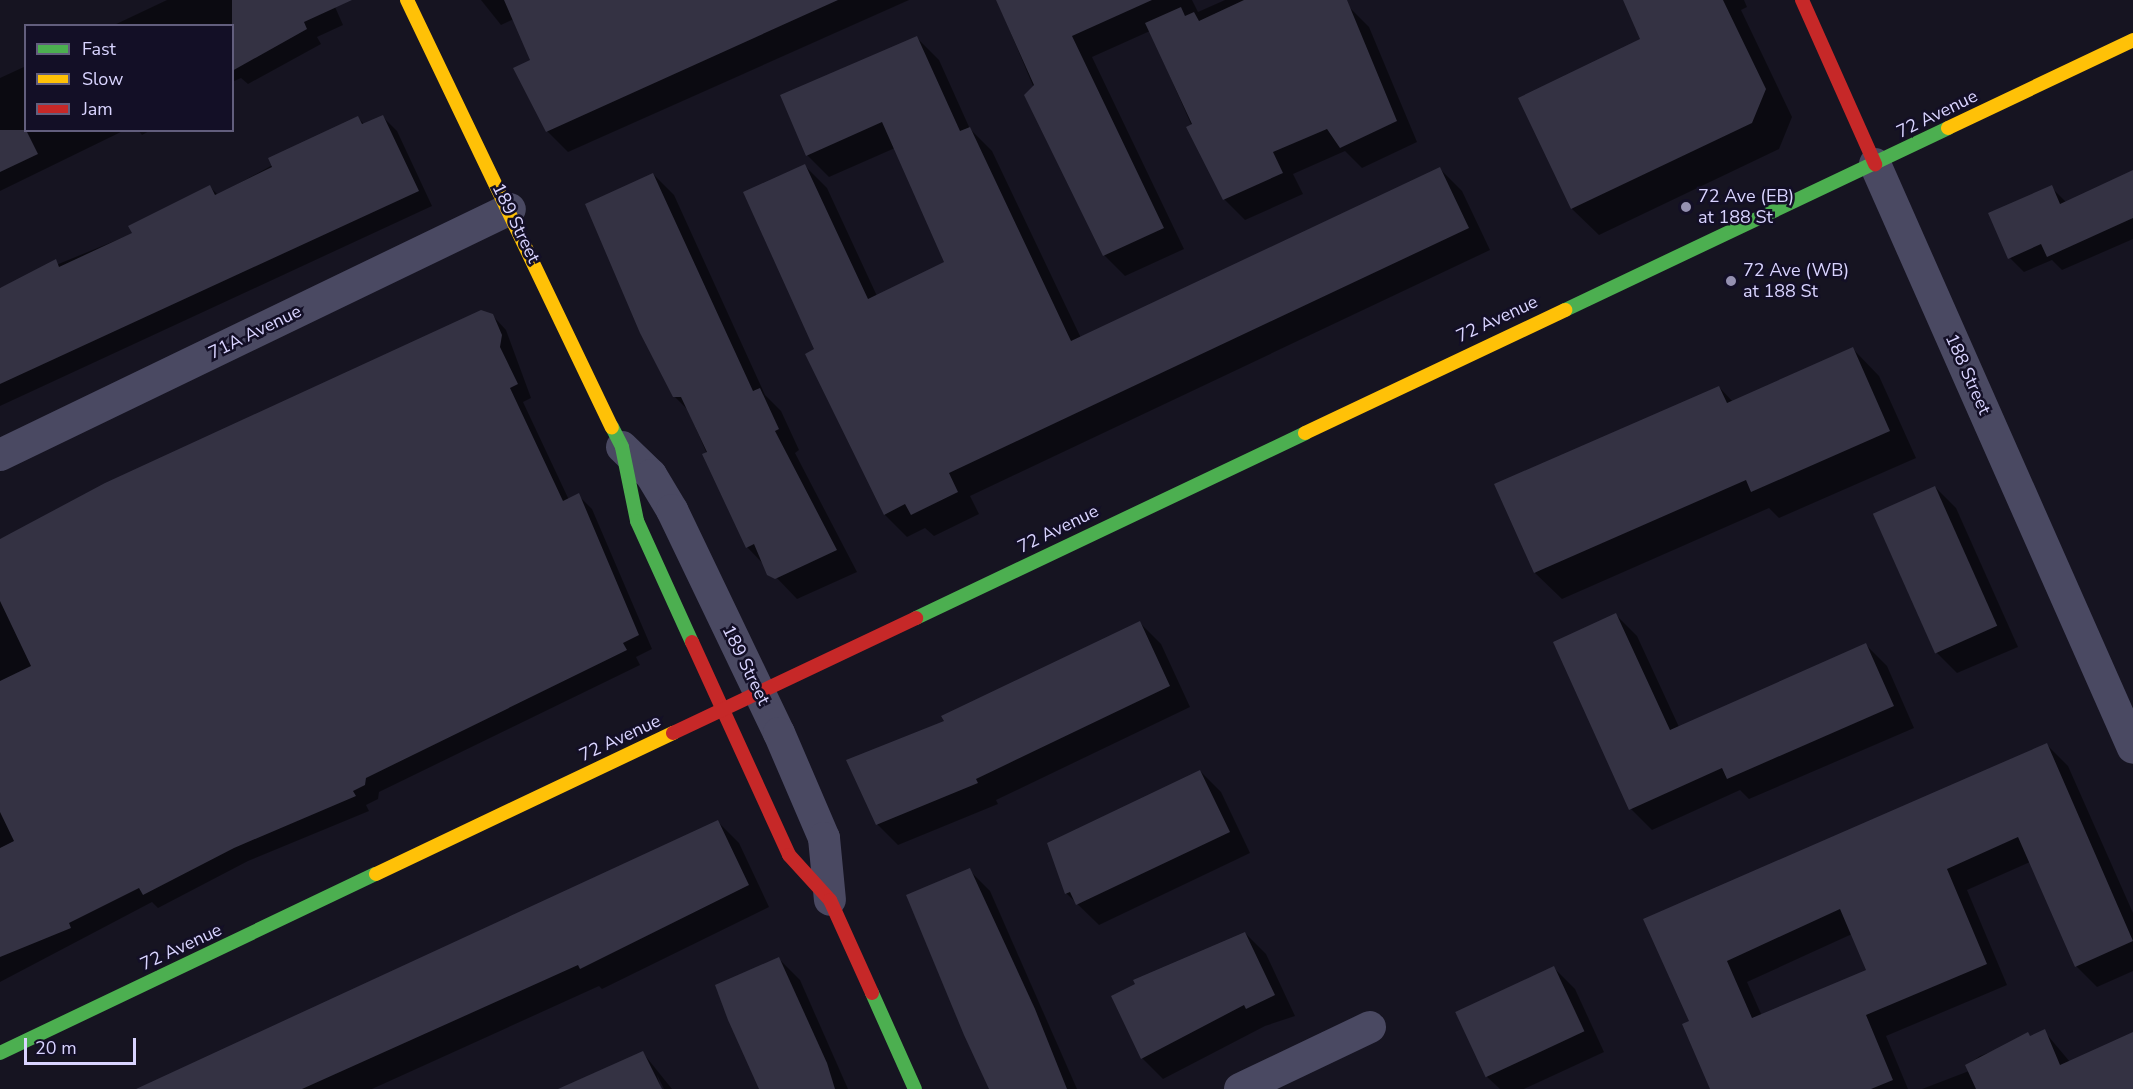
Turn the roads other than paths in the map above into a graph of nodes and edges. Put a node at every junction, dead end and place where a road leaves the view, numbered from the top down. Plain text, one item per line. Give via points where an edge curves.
1 (407, 0) edge
2 (1802, 0) edge
3 (2133, 40) edge
4 (1875, 164) junction
5 (510, 209) junction
6 (622, 447) junction
7 (0, 455) edge
8 (759, 692) junction
9 (724, 709) junction
10 (2133, 748) edge
11 (830, 900) junction
12 (1370, 1027) dead end
13 (0, 1053) edge
14 (915, 1089) edge
15 (1240, 1089) edge

1 - 5 main road, 189 Street
2 - 4 main road, 188 Street
3 - 4 main road, 72 Avenue
4 - 8 main road, 72 Avenue
4 - 10 street, 188 Street
5 - 6 main road, 189 Street
5 - 7 street, 71A Avenue
6 - 8 street, 189 Street via 651,476 672,510
6 - 9 main road, 189 Street via 637,521
8 - 9 main road, 72 Avenue
8 - 11 street, 189 Street via 824,838
9 - 11 main road, 189 Street via 789,855
9 - 13 main road, 72 Avenue
11 - 14 main road, 189 Street
12 - 15 street

